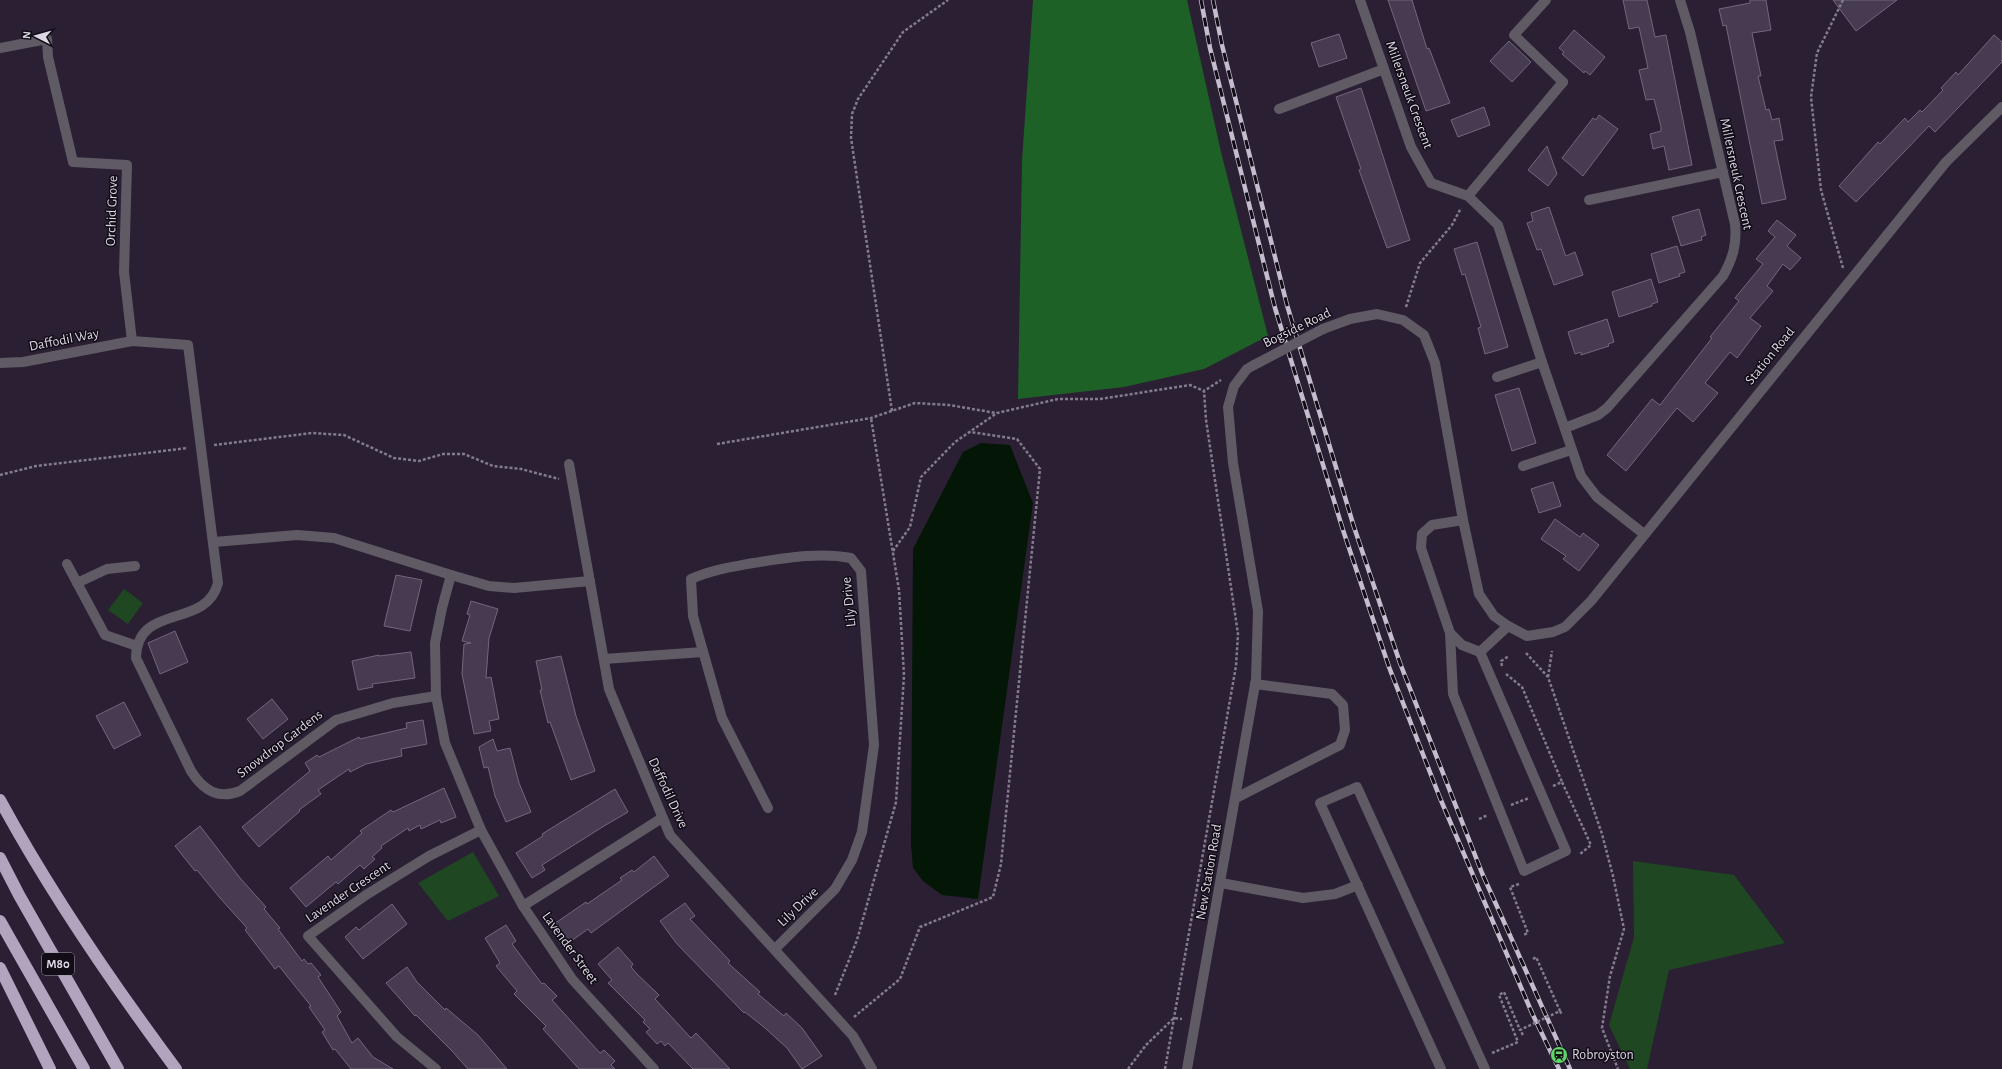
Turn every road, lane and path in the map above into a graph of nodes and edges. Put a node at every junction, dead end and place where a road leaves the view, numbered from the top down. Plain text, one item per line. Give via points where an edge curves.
1 (948, 0) edge
2 (1360, 0) edge
3 (1546, 0) edge
4 (1680, 0) edge
5 (1843, 0) edge
6 (0, 48) edge
7 (1384, 69) junction
8 (2002, 107) edge
9 (1279, 109) dead end
10 (1723, 172) junction
11 (1468, 196) junction
12 (1589, 200) dead end
13 (1847, 284) junction
14 (1403, 320) junction
15 (132, 341) junction
16 (1542, 362) junction
17 (0, 363) edge
18 (1251, 367) junction
19 (1497, 377) dead end
20 (1204, 391) junction
21 (892, 411) junction
22 (997, 413) junction
23 (1565, 428) junction
24 (970, 432) junction
25 (717, 444) dead end
26 (201, 447) junction
27 (1571, 450) junction
28 (569, 464) dead end
29 (1523, 466) dead end
30 (0, 475) edge
31 (572, 482) junction
32 (1463, 520) junction
33 (1644, 534) junction
34 (214, 542) junction
35 (893, 551) dead end
36 (67, 564) dead end
37 (135, 566) dead end
38 (451, 575) junction
39 (590, 581) junction
40 (77, 583) junction
41 (1508, 626) junction
42 (1565, 627) joint
43 (1450, 633) junction
44 (137, 646) junction
45 (1552, 651) dead end
46 (703, 652) junction
47 (1480, 652) junction
48 (1526, 653) dead end
49 (1509, 656) dead end
50 (604, 659) junction
51 (1548, 677) junction
52 (1255, 681) junction
53 (436, 696) junction
54 (1562, 782) dead end
55 (1236, 798) junction
56 (0, 800) edge
57 (768, 808) dead end
58 (662, 818) junction
59 (481, 830) junction
60 (0, 858) edge
61 (1221, 883) junction
62 (1358, 885) junction
63 (1510, 887) dead end
64 (523, 906) junction
65 (0, 921) edge
66 (1523, 935) dead end
67 (775, 949) junction
68 (1533, 959) dead end
69 (0, 968) edge
70 (1560, 1011) junction
71 (1562, 1015) dead end
72 (1174, 1018) junction
73 (844, 1025) junction
74 (1520, 1030) junction
75 (1522, 1035) dead end
76 (1480, 1058) junction
77 (50, 1069) edge
78 (84, 1069) edge
79 (118, 1069) edge
80 (176, 1069) edge
81 (436, 1069) edge
82 (654, 1069) edge
83 (872, 1069) edge
84 (1128, 1069) edge
85 (1165, 1069) edge
86 (1187, 1069) edge
87 (1441, 1069) edge
88 (1485, 1069) edge
89 (1618, 1069) edge

1 - 21 path via 903,32 858,99 852,114 850,138
2 - 7 street, Millersneuk Crescent
3 - 11 street via 1514,35 1563,82
4 - 10 street, Millersneuk Crescent
5 - 13 path via 1817,53 1811,98 1821,190
6 - 15 street, Orchid Grove via 47,39 48,57 73,162 127,165 124,272
7 - 9 street
7 - 11 street, Millersneuk Crescent via 1411,147 1431,183
8 - 13 street, Station Road via 1946,162
10 - 12 street
10 - 23 street, Millersneuk Crescent via 1736,237 1735,249 1723,276 1607,408 1598,415
11 - 14 path via 1452,225 1420,263
11 - 16 street, Millersneuk Crescent via 1498,225
13 - 33 street, Station Road
14 - 18 street, Bogside Road, bridge via 1377,314 1350,319 1322,329
14 - 32 street, Bogside Road via 1424,335 1435,363
15 - 17 street, Daffodil Way via 23,362
15 - 26 street, Daffodil Way via 188,344
16 - 19 street
16 - 23 street, Millersneuk Crescent
18 - 20 path via 1214,383
18 - 52 street, Bogside Road via 1234,386 1228,407 1233,463 1258,611
20 - 22 path via 1190,385 1100,399 1058,400
20 - 72 path via 1206,420 1238,634 1236,666
21 - 22 path via 915,403 949,405
21 - 25 path via 871,418
22 - 24 path
23 - 27 street, Millersneuk Crescent
24 - 35 path via 955,442 921,477 910,527
24 - 73 path via 1017,439 1040,469 1001,864 993,897 920,927 900,978
26 - 30 path via 36,466
26 - 31 path via 312,433 344,435 394,458 419,461 444,454 464,454 493,466 521,469
26 - 34 street
27 - 29 street
27 - 33 street, Millersneuk Crescent via 1582,476 1597,497
28 - 31 street, Daffodil Drive
31 - 39 street, Daffodil Drive
32 - 41 street, Bogside Road via 1479,594 1494,616
32 - 43 street via 1432,525 1422,534 1421,548
33 - 42 street, Station Road via 1591,601
34 - 38 street via 297,535 334,538
34 - 44 street via 218,583 212,598 203,607 148,628
36 - 40 street
37 - 40 street via 107,569
38 - 39 street via 489,586 514,588
38 - 53 street, Lavender Street via 435,643
39 - 50 street, Daffodil Drive
40 - 44 street via 105,635
41 - 42 street, Bogside Road via 1527,636 1553,632
41 - 47 street
43 - 47 street via 1462,645
43 - 47 street via 1453,694 1524,871 1566,851
44 - 53 street, Snowdrop Gardens via 136,658 191,772 204,787 217,795 240,792 336,720 387,704
45 - 51 path
46 - 50 street
46 - 57 street, Lily Drive via 722,718
46 - 67 street, Lily Drive via 693,616 691,579 708,571 789,557 834,555 851,558 861,571 874,745 862,832 852,860 835,889
48 - 51 path
49 - 54 path via 1501,661 1502,665 1506,674 1522,687
50 - 58 street, Daffodil Drive via 609,689
51 - 89 path via 1602,834 1624,929 1610,976 1602,1028
52 - 55 street, New Station Road
52 - 55 street via 1332,694 1343,704 1345,730 1340,746
53 - 59 street, Lavender Street via 445,744
55 - 61 street, New Station Road
56 - 80 highway via 22,841 99,960
58 - 64 street
58 - 67 street, Daffodil Drive via 670,836
59 - 64 street, Lavender Street
59 - 81 street, Lavender Crescent via 423,860 366,895 308,936 397,1037
60 - 79 highway, M80
61 - 62 street via 1302,898 1335,894
61 - 86 street, New Station Road
62 - 76 street via 1320,803 1357,787
62 - 87 street
63 - 66 path via 1528,933
64 - 82 street, Lavender Street via 572,978
65 - 78 highway, M80
67 - 73 street, Daffodil Drive
68 - 70 path via 1536,957
69 - 77 highway
70 - 71 path, bridge
70 - 74 path, bridge
72 - 84 path via 1146,1045
72 - 85 path
73 - 83 street, Daffodil Drive
74 - 75 path, bridge
74 - 76 path via 1504,992 1499,995 1518,1042
76 - 88 street

